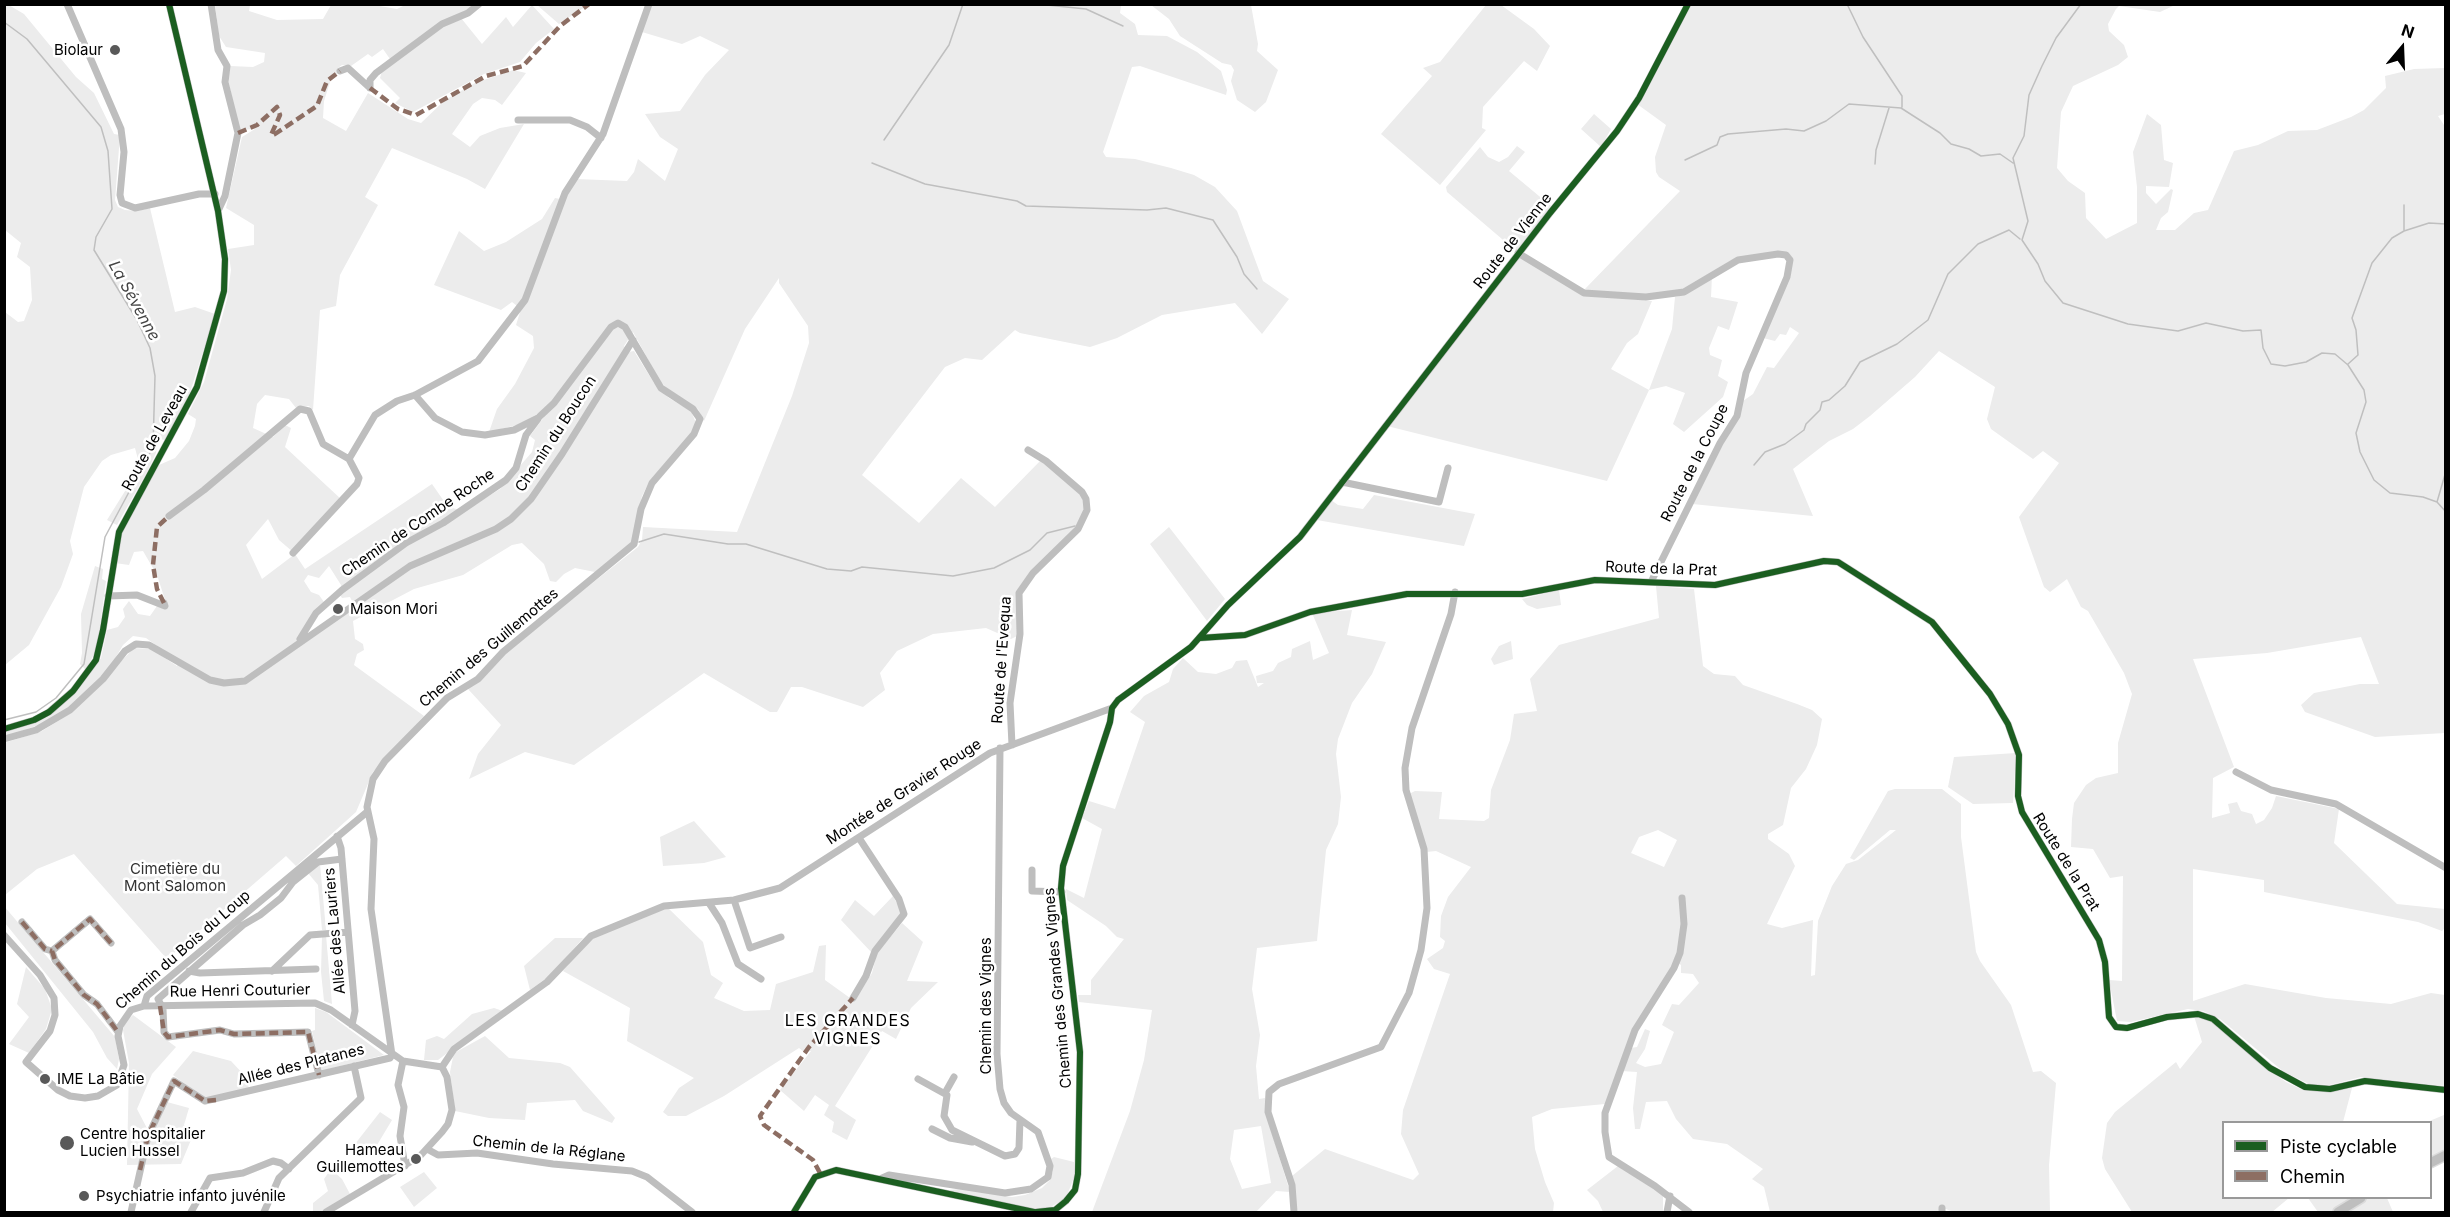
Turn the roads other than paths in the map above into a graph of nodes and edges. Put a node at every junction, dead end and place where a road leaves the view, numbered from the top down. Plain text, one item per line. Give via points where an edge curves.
1 (67, 4) edge
2 (169, 4) edge
3 (212, 4) edge
4 (479, 4) edge
5 (650, 4) edge
6 (1688, 4) edge
7 (340, 71) dead end
8 (518, 120) dead end
9 (601, 138) junction
10 (215, 194) junction
11 (218, 211) junction
12 (1518, 253) junction
13 (633, 340) junction
14 (415, 395) junction
15 (538, 418) junction
16 (1028, 450) dead end
17 (349, 459) junction
18 (1448, 468) dead end
19 (1342, 482) junction
20 (169, 516) dead end
21 (293, 553) dead end
22 (1651, 582) junction
23 (1455, 592) junction
24 (108, 596) junction
25 (164, 603) dead end
26 (1200, 638) junction
27 (299, 642) junction
28 (1112, 708) junction
29 (4, 729) edge
30 (4, 739) edge
31 (1012, 745) junction
32 (1000, 748) junction
33 (2236, 772) dead end
34 (367, 812) junction
35 (337, 836) junction
36 (859, 838) junction
37 (342, 859) junction
38 (2445, 868) edge
39 (1032, 870) dead end
40 (1062, 892) junction
41 (1682, 898) dead end
42 (734, 900) junction
43 (709, 903) junction
44 (22, 922) dead end
45 (348, 932) junction
46 (4, 934) edge
47 (781, 937) dead end
48 (111, 943) dead end
49 (52, 951) junction
50 (316, 969) dead end
51 (189, 971) junction
52 (272, 971) junction
53 (761, 979) dead end
54 (853, 998) dead end
55 (144, 1006) junction
56 (160, 1006) junction
57 (352, 1025) junction
58 (118, 1032) junction
59 (392, 1055) junction
60 (403, 1061) junction
61 (354, 1066) junction
62 (442, 1067) junction
63 (319, 1075) junction
64 (954, 1077) dead end
65 (918, 1079) dead end
66 (2445, 1090) edge
67 (945, 1093) junction
68 (1020, 1120) junction
69 (932, 1129) dead end
70 (972, 1142) junction
71 (427, 1149) junction
72 (405, 1166) junction
73 (289, 1169) junction
74 (880, 1179) junction
75 (1670, 1196) junction
76 (2358, 1199) edge
77 (992, 1204) junction
78 (681, 1209) edge
79 (131, 1212) edge
80 (191, 1212) edge
81 (264, 1212) edge
82 (326, 1212) edge
83 (692, 1212) edge
84 (794, 1212) edge
85 (1003, 1212) edge
86 (1035, 1212) edge
87 (1294, 1212) edge
88 (1666, 1212) edge
89 (1689, 1212) edge
90 (2338, 1212) edge

1 - 10 street via 120,124 124,152 122,203 135,208
2 - 10 street, Route de Leveau
3 - 11 street via 218,50 227,66 225,82 238,133 225,196
4 - 7 street via 442,24 382,68 371,77 370,88 348,68
5 - 9 street
6 - 12 street, Route de Vienne via 1624,122
8 - 9 street via 570,120
9 - 14 street via 565,193 528,294 486,353
10 - 11 street, Route de Leveau
11 - 24 street, Route de Leveau via 225,279 213,334 193,396 121,525
12 - 19 street, Route de Vienne
12 - 22 street, Route de la Coupe via 1584,293 1646,297 1684,292 1738,260 1778,254 1790,260 1787,277 1746,373 1737,416
13 - 15 street via 621,324 611,327 565,390
13 - 27 street, Chemin du Boucon via 525,507 479,538 410,566
13 - 34 street, Chemin des Guillemottes via 661,388 693,409 700,419 694,434 652,483 641,508 636,540 597,577 503,652 478,679 452,694 425,719 373,778
14 - 15 street via 443,423 470,434 504,433
14 - 17 street via 375,415
15 - 27 street, Chemin de Combe Roche via 526,435 516,468 506,480 450,519 406,543 342,590 316,613
16 - 31 street, Route de l'Evequa via 1082,492 1087,510 1078,529 1033,573 1019,593 1020,634 1010,703
17 - 20 street via 323,444 309,411 304,408
17 - 21 street via 359,478 357,484
18 - 19 street via 1439,502
19 - 26 street, Route de Vienne via 1293,546 1228,605
22 - 23 street, Route de la Prat via 1577,582 1522,594
22 - 66 street, Route de la Prat via 1731,584 1833,560 1932,622 1990,694 2011,730 2019,755 2018,796 2022,812 2099,940 2105,962 2109,1017 2116,1027 2198,1014 2218,1022 2270,1068 2305,1088 2330,1089 2365,1081
23 - 26 street, Route de la Prat via 1407,594 1316,611 1245,635
23 - 87 street via 1448,625 1412,728 1405,768 1407,790 1424,849 1425,936 1412,985 1381,1047 1279,1083 1269,1092 1270,1124 1292,1185
24 - 25 street via 137,595 165,606
24 - 29 street, Route de Leveau via 99,652 83,678 49,712
26 - 28 street, Montée de Gravier Rouge
27 - 30 street, Chemin du Boucon via 252,678 235,683 210,680 149,645 136,644 70,710 36,729
28 - 31 street, Montée de Gravier Rouge
28 - 40 street, Chemin des Grandes Vignes via 1067,847
31 - 32 street, Montée de Gravier Rouge
32 - 36 street, Montée de Gravier Rouge
32 - 68 street, Chemin des Vignes via 997,1054 1002,1098 1007,1109
33 - 38 street via 2271,790 2336,804
34 - 35 street, Chemin du Bois du Loup
34 - 59 street, Chemin des Guillemottes via 374,839 371,909
35 - 37 street, Allée des Lauriers
35 - 55 street, Chemin du Bois du Loup via 147,996
36 - 42 street, Montée de Gravier Rouge via 780,888
36 - 54 street via 899,899 904,914 875,951
37 - 45 street, Allée des Lauriers
37 - 51 street via 318,862 293,882 281,898
39 - 40 street via 1032,891
40 - 86 street, Chemin des Grandes Vignes via 1080,1052 1078,1174 1075,1190 1066,1201 1055,1210
41 - 75 street via 1684,924 1677,960 1638,1023 1605,1113 1605,1149 1609,1156
42 - 43 street, Montée de Gravier Rouge
42 - 47 street via 750,948
43 - 53 street via 722,923 738,964
43 - 62 street, Montée de Gravier Rouge via 660,907 591,936 547,982 454,1049
44 - 49 street via 45,949
45 - 52 street via 310,935
45 - 57 street, Allée des Lauriers via 355,1011
46 - 58 street, Chemin du Bois du Loup via 40,975 54,998 55,1016 50,1031 26,1062 65,1094 98,1096 114,1089 121,1076 123,1061
48 - 49 street via 90,919
49 - 58 street via 62,969
50 - 52 street
51 - 52 street
51 - 56 street via 159,996
55 - 56 street, Rue Henri Couturier
55 - 58 street, Chemin du Bois du Loup via 129,1012
56 - 57 street, Rue Henri Couturier via 306,1001 322,1005
56 - 63 street via 168,1037 220,1030 234,1034 308,1032
57 - 59 street, Rue Henri Couturier
59 - 60 street
59 - 61 street, Allée des Platanes
60 - 62 street
60 - 72 street via 398,1085 404,1107 400,1136
61 - 63 street, Allée des Platanes
61 - 73 street via 362,1091 359,1102
62 - 71 street via 447,1077 451,1117
63 - 79 street, Allée des Platanes via 206,1101 174,1081 148,1136
64 - 67 street
65 - 67 street
67 - 70 street via 947,1124
68 - 70 street via 1019,1148 1012,1156
68 - 74 street, Chemin des Vignes via 1038,1132 1050,1166 1048,1177 1031,1189 1005,1193 889,1175
69 - 70 street
71 - 72 street
71 - 78 street, Chemin de la Réglane via 438,1155 477,1153 632,1171 647,1177
72 - 82 street
73 - 80 street via 273,1161 243,1173 214,1176
73 - 81 street via 274,1185
74 - 77 street, Chemin des Grandes Vignes
74 - 84 street, Chemin des Grandes Vignes via 842,1170 820,1173 811,1181
75 - 88 street
75 - 89 street
76 - 90 main road
77 - 85 street
77 - 86 street, Chemin des Grandes Vignes
78 - 83 street, Chemin de la Réglane

